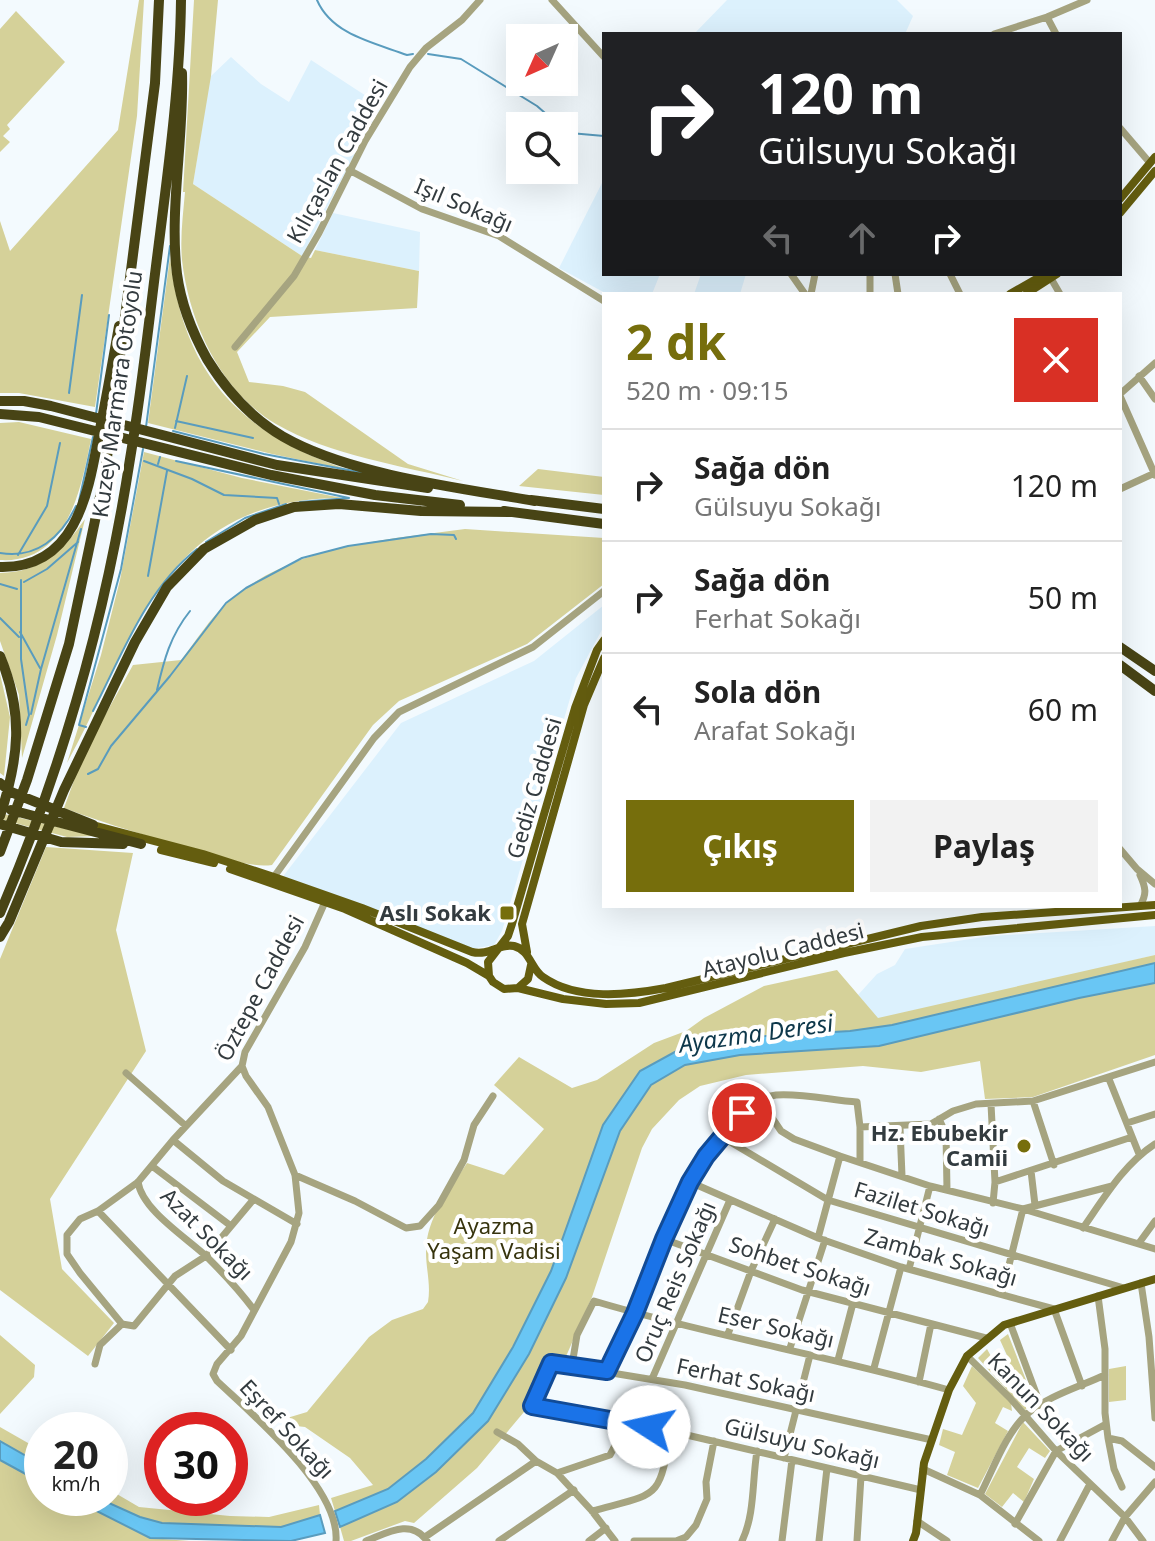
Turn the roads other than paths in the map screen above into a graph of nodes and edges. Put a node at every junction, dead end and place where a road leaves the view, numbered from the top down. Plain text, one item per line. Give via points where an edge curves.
1 (159, 0) edge
2 (181, 0) edge
3 (480, 0) edge
4 (552, 0) edge
5 (1087, 0) edge
6 (1047, 17) junction
7 (1010, 32) edge
8 (1055, 32) edge
9 (181, 34) junction
10 (602, 55) edge
11 (1122, 130) edge
12 (1153, 164) edge
13 (349, 170) junction
14 (1122, 194) edge
15 (1122, 210) edge
16 (139, 218) junction
17 (1048, 276) edge
18 (1049, 276) edge
19 (1016, 292) edge
20 (1029, 292) edge
21 (602, 300) edge
22 (235, 347) dead end
23 (1155, 363) edge
24 (1139, 376) junction
25 (1122, 393) edge
26 (1155, 399) edge
27 (1122, 400) edge
28 (0, 401) edge
29 (0, 414) edge
30 (1130, 421) junction
31 (1122, 425) edge
32 (1155, 474) edge
33 (1122, 488) edge
34 (535, 501) junction
35 (602, 509) edge
36 (509, 512) junction
37 (602, 524) edge
38 (0, 567) edge
39 (602, 593) edge
40 (602, 598) edge
41 (594, 600) junction
42 (602, 643) edge
43 (1122, 648) edge
44 (0, 656) edge
45 (602, 663) edge
46 (1122, 666) edge
47 (1155, 671) edge
48 (1155, 691) edge
49 (0, 783) edge
50 (0, 799) edge
51 (0, 807) edge
52 (0, 816) edge
53 (0, 824) edge
54 (93, 825) junction
55 (141, 844) junction
56 (1122, 851) edge
57 (0, 852) edge
58 (1137, 869) junction
59 (272, 880) junction
60 (1155, 884) edge
61 (325, 902) junction
62 (1155, 905) edge
63 (1140, 906) junction
64 (1122, 907) edge
65 (1111, 908) edge
66 (0, 913) edge
67 (1155, 915) edge
68 (0, 937) edge
69 (501, 947) junction
70 (530, 958) junction
71 (489, 976) junction
72 (518, 988) junction
73 (1155, 1062) edge
74 (242, 1066) junction
75 (126, 1073) dead end
76 (1109, 1079) junction
77 (493, 1096) dead end
78 (760, 1100) junction
79 (1033, 1101) junction
80 (991, 1104) junction
81 (1155, 1114) edge
82 (939, 1119) junction
83 (1127, 1123) junction
84 (186, 1126) junction
85 (860, 1127) junction
86 (900, 1128) junction
87 (946, 1134) junction
88 (993, 1134) junction
89 (722, 1137) junction
90 (1132, 1137) junction
91 (173, 1140) junction
92 (1155, 1144) edge
93 (1139, 1154) junction
94 (840, 1156) junction
95 (860, 1162) junction
96 (1054, 1165) junction
97 (152, 1166) junction
98 (1031, 1171) junction
99 (295, 1175) junction
100 (902, 1176) junction
101 (138, 1182) junction
102 (690, 1182) junction
103 (995, 1182) junction
104 (930, 1186) junction
105 (1112, 1186) junction
106 (947, 1190) junction
107 (253, 1200) junction
108 (730, 1200) junction
109 (828, 1200) junction
110 (993, 1203) junction
111 (1035, 1205) junction
112 (1023, 1209) junction
113 (98, 1211) junction
114 (775, 1219) junction
115 (1155, 1221) edge
116 (297, 1224) junction
117 (231, 1226) junction
118 (920, 1228) junction
119 (1083, 1228) junction
120 (664, 1239) junction
121 (821, 1239) junction
122 (1139, 1243) junction
123 (1155, 1249) edge
124 (706, 1254) junction
125 (1011, 1254) junction
126 (206, 1256) junction
127 (905, 1268) junction
128 (751, 1271) junction
129 (1155, 1279) edge
130 (1141, 1283) junction
131 (169, 1284) junction
132 (1124, 1288) junction
133 (809, 1292) junction
134 (1002, 1293) junction
135 (1098, 1296) junction
136 (853, 1303) junction
137 (1054, 1309) junction
138 (254, 1310) junction
139 (635, 1313) junction
140 (888, 1313) junction
141 (677, 1323) junction
142 (1010, 1323) junction
143 (122, 1324) junction
144 (931, 1324) junction
145 (728, 1334) junction
146 (986, 1338) junction
147 (790, 1348) junction
148 (231, 1350) junction
149 (810, 1355) junction
150 (967, 1356) junction
151 (838, 1360) junction
152 (551, 1363) joint
153 (95, 1364) dead end
154 (572, 1365) junction
155 (874, 1368) junction
156 (607, 1371) junction
157 (1105, 1375) junction
158 (652, 1379) junction
159 (919, 1382) junction
160 (1082, 1386) junction
161 (949, 1390) junction
162 (1040, 1404) junction
163 (795, 1409) junction
164 (1024, 1416) junction
165 (1155, 1418) edge
166 (627, 1423) junction
167 (1106, 1424) junction
168 (670, 1431) junction
169 (497, 1432) dead end
170 (1108, 1438) junction
171 (932, 1440) junction
172 (714, 1441) junction
173 (757, 1451) junction
174 (1056, 1451) junction
175 (788, 1459) junction
176 (536, 1461) junction
177 (1155, 1467) edge
178 (827, 1468) junction
179 (923, 1469) junction
180 (557, 1473) junction
181 (861, 1476) junction
182 (1155, 1482) edge
183 (1090, 1484) junction
184 (1122, 1487) dead end
185 (574, 1490) junction
186 (921, 1490) junction
187 (1147, 1492) junction
188 (980, 1495) junction
189 (1155, 1501) edge
190 (592, 1511) junction
191 (1125, 1517) junction
192 (917, 1521) junction
193 (1015, 1524) junction
194 (606, 1528) junction
195 (426, 1539) edge
196 (336, 1541) edge
197 (366, 1541) edge
198 (499, 1541) edge
199 (589, 1541) edge
200 (615, 1541) edge
201 (634, 1541) edge
202 (742, 1541) edge
203 (782, 1541) edge
204 (819, 1541) edge
205 (857, 1541) edge
206 (913, 1541) edge
207 (947, 1541) edge
208 (1039, 1541) edge
209 (1060, 1541) edge
210 (1112, 1541) edge
211 (1143, 1541) edge

1 - 16 highway, Kuzey Marmara Otoyolu
2 - 9 highway, Kuzey Marmara Otoyolu
3 - 13 street, Kılıçaslan Caddesi via 410,67
4 - 10 street
5 - 6 street
6 - 7 street
6 - 8 street
9 - 34 highway via 176,272 188,321 228,389 268,427 311,450 424,481
9 - 66 highway, Kuzey Marmara Otoyolu via 128,475 88,654 48,785
11 - 12 street
12 - 14 main road
12 - 15 main road
13 - 21 street, Işıl Sokağı via 422,209 499,236
13 - 22 street, Kılıçaslan Caddesi via 294,276
16 - 38 highway via 83,507 51,551 26,564
16 - 57 highway, Kuzey Marmara Otoyolu via 100,501 69,644
17 - 19 main road
18 - 20 main road
23 - 24 street
24 - 25 street
24 - 26 street
27 - 30 street
28 - 34 highway via 24,401 291,467
29 - 36 highway via 24,414 244,469 375,495
30 - 31 street
30 - 32 street
32 - 33 street
34 - 35 highway
36 - 37 highway
36 - 68 highway via 339,504 294,507 255,520 204,549 151,611 101,709
39 - 41 street
40 - 41 street
41 - 59 street via 533,647 399,712 374,738
42 - 69 main road, Gediz Caddesi via 575,708
43 - 47 highway
44 - 52 highway via 15,704 17,750
45 - 70 main road, Gediz Caddesi via 584,705 522,924
46 - 48 highway
49 - 54 highway
50 - 54 highway
51 - 55 highway
53 - 55 highway via 61,842
54 - 59 main road, Atayolu Caddesi via 203,854
55 - 59 main road, Atayolu Caddesi
56 - 58 street
58 - 60 street
58 - 63 street via 1146,886
59 - 61 main road, Atayolu Caddesi
59 - 69 main road, Atayolu Caddesi via 362,908 460,949 482,954
61 - 71 main road, Atayolu Caddesi
61 - 74 street, Öztepe Caddesi
62 - 63 main road, Atayolu Caddesi
63 - 64 main road, Atayolu Caddesi
65 - 70 main road, Atayolu Caddesi via 921,926 626,995 562,986 543,977
67 - 72 main road, Atayolu Caddesi via 922,937 639,1003 563,999
69 - 70 main road, Atayolu Caddesi via 515,946
69 - 71 main road via 488,962
70 - 72 main road via 531,972
71 - 72 main road, Atayolu Caddesi via 498,986
73 - 76 street
74 - 84 street, Öztepe Caddesi
74 - 99 street via 268,1107
75 - 84 street
76 - 79 street
76 - 83 street
77 - 99 street via 474,1125 464,1160 439,1205 420,1226 406,1228
78 - 85 street via 775,1095 857,1102
78 - 89 street
78 - 94 street via 781,1131
79 - 80 street
79 - 96 street
80 - 82 street via 976,1104
80 - 88 street
81 - 83 street
82 - 86 street
82 - 87 street
83 - 90 street
84 - 91 street, Öztepe Caddesi
85 - 86 street
85 - 95 street
86 - 100 street
87 - 88 street
87 - 106 street
88 - 103 street
89 - 102 street
89 - 109 street, Fazilet Sokağı
90 - 93 street
90 - 96 street
91 - 97 street, Öztepe Caddesi
91 - 107 street
92 - 93 street
93 - 105 street
94 - 95 street
94 - 109 street
95 - 100 street
96 - 98 street
97 - 101 street, Öztepe Caddesi
97 - 117 street
98 - 103 street
98 - 111 street
99 - 116 street
100 - 104 street
101 - 113 street, Öztepe Caddesi
101 - 126 street, Azat Sokağı via 156,1212
102 - 108 street, Zambak Sokağı
102 - 120 street
103 - 110 street
104 - 106 street
104 - 118 street
105 - 111 street
105 - 119 street
106 - 110 street
107 - 116 street
107 - 117 street
108 - 114 street, Zambak Sokağı
108 - 124 street, Oruç Reis Sokağı
109 - 118 street, Fazilet Sokağı
109 - 121 street
110 - 112 street
111 - 112 street
112 - 119 street
112 - 125 street
113 - 131 street
113 - 143 street, Öztepe Caddesi via 74,1224 65,1246
114 - 121 street, Zambak Sokağı
114 - 128 street
115 - 122 street
116 - 138 street, Eşref Sokağı
117 - 126 street
118 - 125 street, Fazilet Sokağı
118 - 127 street
119 - 122 street
120 - 124 street, Sohbet Sokağı
120 - 139 street
121 - 127 street, Zambak Sokağı
121 - 133 street
122 - 123 street
124 - 128 street, Sohbet Sokağı
124 - 141 street, Oruç Reis Sokağı
125 - 132 street, Fazilet Sokağı
125 - 134 street
126 - 131 street
126 - 138 street, Azat Sokağı
127 - 134 street, Zambak Sokağı
127 - 140 street
128 - 133 street, Sohbet Sokağı
128 - 145 street
129 - 130 main road
130 - 132 main road
130 - 165 street
131 - 143 street via 134,1326
131 - 148 street
132 - 135 main road
133 - 136 street, Sohbet Sokağı
133 - 147 street
134 - 137 street, Zambak Sokağı
135 - 137 main road
135 - 157 street
136 - 140 street, Sohbet Sokağı
136 - 151 street
137 - 142 main road
137 - 160 street
138 - 148 street, Eşref Sokağı
139 - 141 street, Eser Sokağı
139 - 154 street, Eser Sokağı via 594,1301 577,1335
139 - 156 street
140 - 144 street, Sohbet Sokağı
140 - 155 street
141 - 145 street, Eser Sokağı
141 - 158 street, Oruç Reis Sokağı
142 - 146 main road
142 - 162 street
143 - 153 street via 100,1345
144 - 146 street, Sohbet Sokağı
144 - 159 street
145 - 147 street, Eser Sokağı
146 - 150 main road
147 - 149 street, Eser Sokağı
148 - 196 street, Eşref Sokağı via 214,1368 214,1377 316,1484 329,1507
149 - 151 street, Eser Sokağı
149 - 163 street
150 - 161 main road
150 - 164 street, Kanun Sokağı
151 - 155 street, Eser Sokağı
152 - 154 street, Ferhat Sokağı
152 - 166 street, Gülsuyu Sokağı via 532,1406
154 - 156 street, Ferhat Sokağı
155 - 159 street, Eser Sokağı
156 - 158 street, Ferhat Sokağı
157 - 160 street
157 - 167 street
158 - 163 street, Ferhat Sokağı
159 - 161 street, Eser Sokağı
160 - 162 street
161 - 171 main road
162 - 164 street
163 - 171 street, Ferhat Sokağı
163 - 175 street
164 - 174 street, Kanun Sokağı
164 - 188 street
166 - 168 street, Gülsuyu Sokağı
166 - 180 street via 610,1455
167 - 170 street
167 - 174 street
168 - 172 street, Gülsuyu Sokağı
168 - 190 street via 657,1487 641,1498
169 - 176 street
170 - 177 street via 1122,1441
170 - 184 street
171 - 179 main road
172 - 173 street, Gülsuyu Sokağı
172 - 201 street via 707,1499 696,1525 676,1541
173 - 175 street, Gülsuyu Sokağı
173 - 202 street via 751,1519
174 - 183 street, Kanun Sokağı
174 - 193 street
175 - 178 street, Gülsuyu Sokağı
175 - 203 street
176 - 180 street
176 - 195 street
178 - 181 street, Gülsuyu Sokağı
178 - 204 street
179 - 186 main road
179 - 188 street
180 - 185 street
181 - 186 street, Gülsuyu Sokağı
181 - 205 street
182 - 187 street
183 - 191 street, Kanun Sokağı
183 - 209 street
185 - 190 street
185 - 198 street
186 - 192 main road
187 - 189 street
187 - 191 street
188 - 193 street
190 - 194 street
191 - 210 street
191 - 211 street, Kanun Sokağı
192 - 206 main road
192 - 207 street
193 - 208 street
194 - 199 street
194 - 200 street
195 - 197 street via 401,1528

